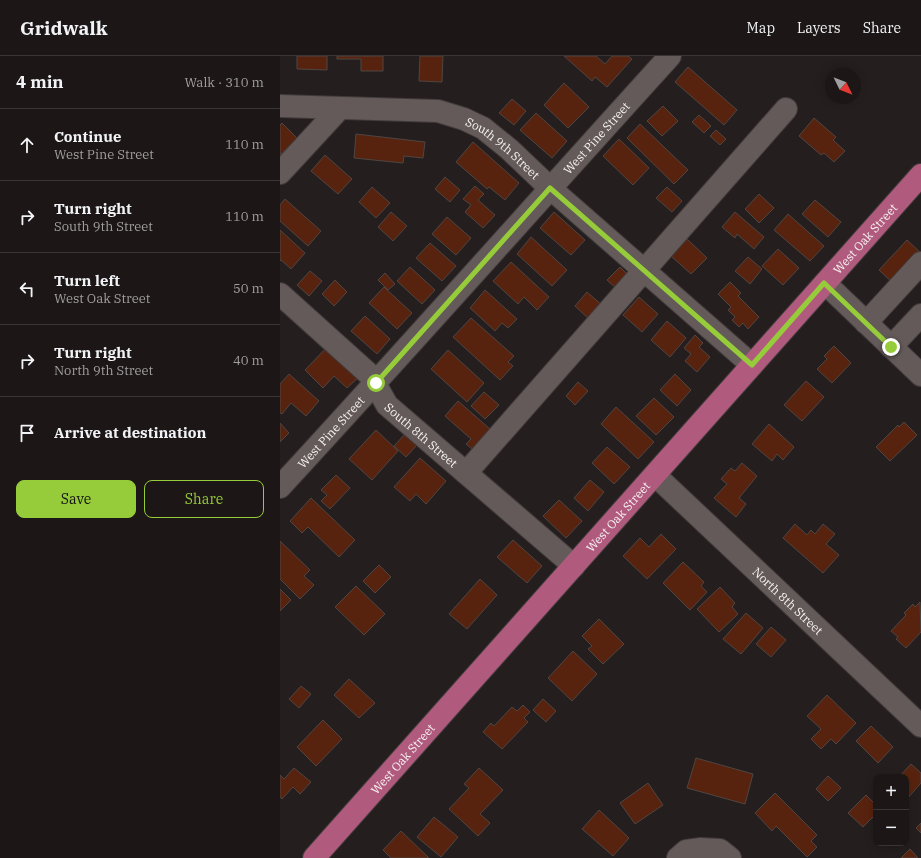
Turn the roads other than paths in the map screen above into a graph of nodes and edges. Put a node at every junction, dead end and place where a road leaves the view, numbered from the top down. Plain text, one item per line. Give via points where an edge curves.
1 (670, 56) edge
2 (280, 106) edge
3 (340, 108) junction
4 (786, 109) dead end
5 (280, 173) edge
6 (921, 175) edge
7 (550, 188) junction
8 (921, 263) edge
9 (645, 270) junction
10 (824, 283) junction
11 (280, 294) edge
12 (921, 315) edge
13 (866, 323) junction
14 (891, 347) junction
15 (752, 365) junction
16 (921, 375) edge
17 (376, 383) junction
18 (466, 473) junction
19 (655, 475) junction
20 (280, 487) edge
21 (574, 566) junction
22 (921, 726) edge
23 (314, 858) edge
24 (678, 858) edge
25 (730, 858) edge

1 - 7 street, West Pine Street
2 - 3 street, South 9th Street
3 - 5 street
3 - 7 street, South 9th Street via 438,111 464,119 483,128
4 - 9 street
6 - 10 main road, West Oak Street
7 - 9 street, South 9th Street
7 - 17 street, West Pine Street
8 - 13 street
9 - 15 street, South 9th Street
9 - 18 street
10 - 13 street
10 - 15 main road, West Oak Street
11 - 17 street, South 8th Street via 363,367
12 - 14 street
13 - 14 street
14 - 16 street
15 - 19 main road, West Oak Street
17 - 18 street, South 8th Street via 387,405
17 - 20 street, West Pine Street
18 - 21 street, South 8th Street
19 - 21 main road, West Oak Street
19 - 22 street, North 8th Street
21 - 23 main road, West Oak Street
24 - 25 street via 686,852 701,849 720,850

